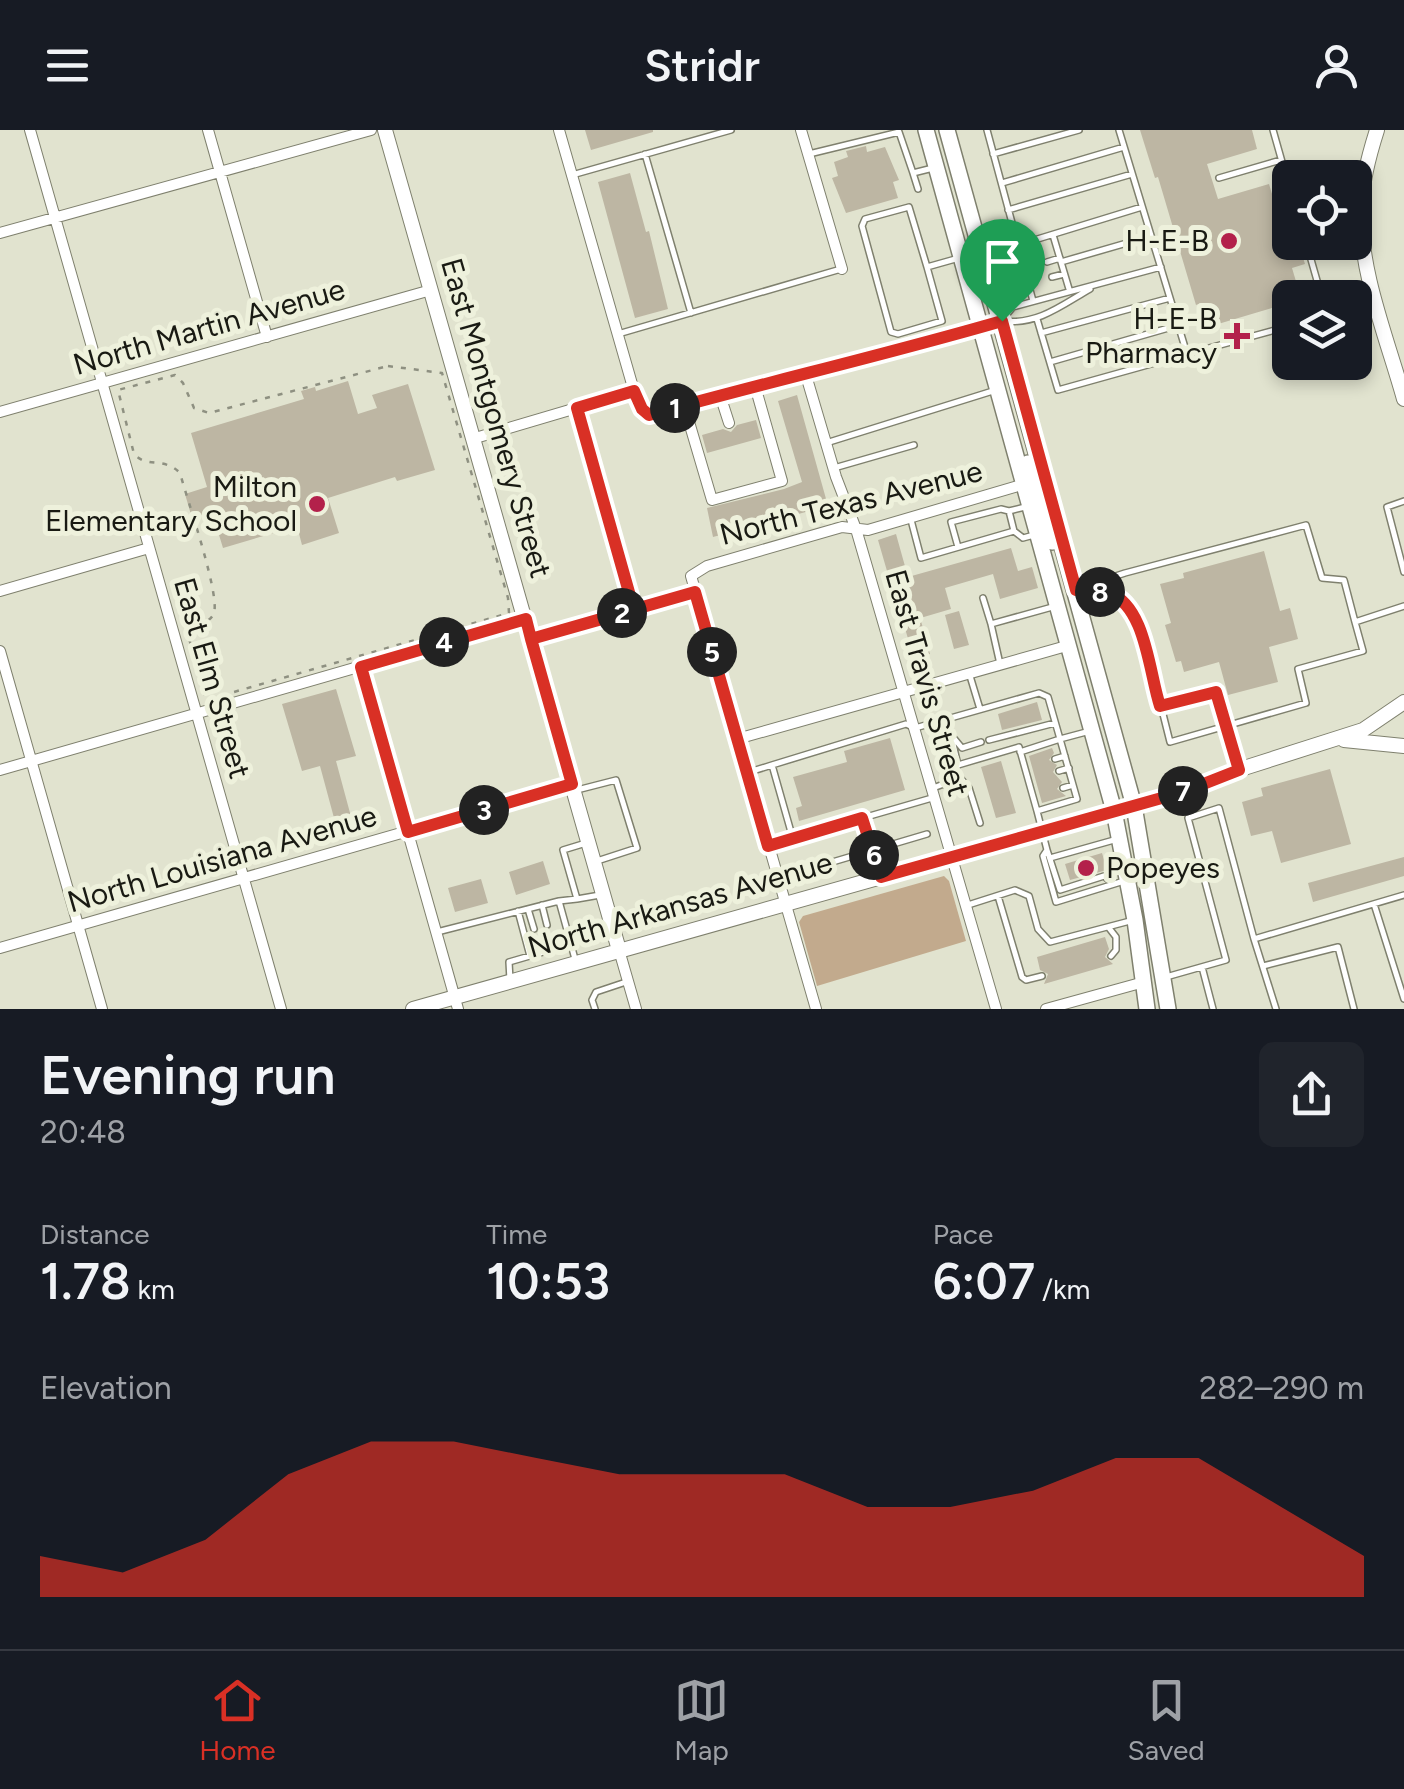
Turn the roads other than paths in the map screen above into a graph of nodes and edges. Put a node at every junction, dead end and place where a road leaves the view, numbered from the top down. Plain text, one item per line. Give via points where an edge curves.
1 (30, 130) edge
2 (208, 130) edge
3 (371, 130) edge
4 (385, 130) edge
5 (559, 130) edge
6 (732, 130) edge
7 (801, 130) edge
8 (926, 130) edge
9 (987, 130) edge
10 (1079, 130) edge
11 (1119, 130) edge
12 (1273, 130) edge
13 (1377, 130) edge
14 (948, 135) edge
15 (1124, 147) junction
16 (646, 154) junction
17 (808, 154) junction
18 (993, 154) junction
19 (1281, 160) edge
20 (1272, 163) edge
21 (936, 167) junction
22 (219, 171) junction
23 (913, 173) junction
24 (572, 174) junction
25 (1132, 174) junction
26 (1220, 178) dead end
27 (1001, 183) junction
28 (918, 189) dead end
29 (1142, 207) junction
30 (1008, 210) junction
31 (55, 218) junction
32 (0, 234) edge
33 (1053, 234) junction
34 (1152, 236) junction
35 (1018, 245) junction
36 (962, 257) junction
37 (1061, 260) junction
38 (1047, 262) dead end
39 (1035, 266) dead end
40 (926, 267) junction
41 (1161, 268) junction
42 (842, 269) joint
43 (1024, 269) junction
44 (1064, 274) junction
45 (1052, 278) dead end
46 (1040, 281) dead end
47 (1028, 284) junction
48 (1093, 287) junction
49 (431, 290) junction
50 (1069, 290) junction
51 (1374, 291) joint
52 (1170, 298) junction
53 (1033, 301) junction
54 (690, 313) junction
55 (1037, 319) junction
56 (1002, 321) junction
57 (1178, 325) junction
58 (981, 327) junction
59 (916, 328) junction
60 (1272, 331) edge
61 (1041, 333) junction
62 (618, 334) junction
63 (267, 337) junction
64 (921, 344) junction
65 (1188, 354) junction
66 (1050, 362) junction
67 (805, 372) junction
68 (102, 383) junction
69 (754, 386) junction
70 (998, 388) junction
71 (634, 391) junction
72 (720, 395) junction
73 (1404, 399) edge
74 (684, 405) junction
75 (577, 408) junction
76 (0, 412) edge
77 (729, 423) dead end
78 (472, 439) junction
79 (826, 443) junction
80 (914, 445) dead end
81 (1016, 449) junction
82 (834, 468) junction
83 (1026, 484) junction
84 (1404, 502) edge
85 (1031, 505) junction
86 (1009, 511) junction
87 (910, 517) junction
88 (856, 528) junction
89 (1014, 531) junction
90 (1040, 534) junction
91 (958, 547) junction
92 (149, 548) junction
93 (1404, 572) edge
94 (1076, 590) junction
95 (0, 591) edge
96 (695, 592) junction
97 (983, 598) dead end
98 (1059, 606) junction
99 (1404, 606) edge
100 (634, 610) junction
101 (526, 619) junction
102 (1356, 622) junction
103 (991, 624) junction
104 (531, 639) junction
105 (1070, 645) junction
106 (0, 651) edge
107 (1000, 665) junction
108 (361, 667) junction
109 (969, 674) junction
110 (904, 691) junction
111 (1404, 703) edge
112 (1160, 706) junction
113 (980, 710) junction
114 (196, 714) junction
115 (947, 719) junction
116 (1055, 723) junction
117 (1226, 725) junction
118 (915, 728) junction
119 (1093, 730) junction
120 (950, 734) junction
121 (736, 739) junction
122 (1060, 740) junction
123 (1338, 740) junction
124 (1404, 746) edge
125 (1020, 752) junction
126 (1065, 756) junction
127 (1055, 758) dead end
128 (32, 760) junction
129 (772, 765) junction
130 (958, 765) junction
131 (1069, 768) junction
132 (0, 770) edge
133 (1239, 770) junction
134 (1059, 771) dead end
135 (746, 773) junction
136 (956, 773) junction
137 (1073, 785) junction
138 (573, 787) junction
139 (1063, 788) dead end
140 (933, 793) junction
141 (1134, 806) junction
142 (1037, 811) junction
143 (1114, 811) junction
144 (862, 818) junction
145 (980, 823) dead end
146 (408, 832) junction
147 (1042, 832) junction
148 (927, 834) dead end
149 (793, 838) junction
150 (1120, 839) junction
151 (589, 842) junction
152 (768, 846) junction
153 (872, 850) junction
154 (1048, 854) junction
155 (952, 858) junction
156 (594, 862) junction
157 (802, 871) dead end
158 (881, 877) junction
159 (244, 879) junction
160 (1120, 882) junction
161 (604, 894) junction
162 (998, 896) junction
163 (1404, 896) edge
164 (576, 899) junction
165 (558, 901) junction
166 (785, 904) junction
167 (1374, 904) junction
168 (542, 905) junction
169 (966, 906) junction
170 (528, 909) junction
171 (518, 911) junction
172 (1135, 920) junction
173 (547, 925) dead end
174 (78, 926) junction
175 (1108, 927) junction
176 (534, 929) dead end
177 (437, 932) junction
178 (1254, 938) junction
179 (570, 944) junction
180 (0, 948) edge
181 (620, 950) junction
182 (530, 956) junction
183 (1111, 956) dead end
184 (576, 962) junction
185 (1263, 966) junction
186 (1202, 967) junction
187 (1042, 976) dead end
188 (1163, 978) junction
189 (510, 981) junction
190 (628, 982) junction
191 (1144, 982) junction
192 (1404, 999) edge
193 (457, 1003) edge
194 (102, 1009) edge
195 (280, 1009) edge
196 (414, 1009) edge
197 (595, 1009) edge
198 (636, 1009) edge
199 (816, 1009) edge
200 (996, 1009) edge
201 (1046, 1009) edge
202 (1147, 1009) edge
203 (1168, 1009) edge
204 (1213, 1009) edge
205 (1276, 1009) edge
206 (1354, 1009) edge

1 - 31 street, East Elm Street
2 - 22 street
3 - 22 street
4 - 49 main road, East Montgomery Street
5 - 24 street
6 - 16 lane
7 - 17 street
8 - 21 main road
9 - 18 lane
10 - 18 lane
11 - 15 lane
12 - 19 lane
13 - 51 main road via 1361,204
14 - 56 main road
15 - 25 lane
15 - 27 lane
16 - 24 lane
16 - 54 lane
17 - 23 lane via 899,132
17 - 42 street
18 - 27 lane
20 - 26 lane
21 - 23 lane
21 - 36 main road
22 - 31 street
22 - 63 street
23 - 28 lane
24 - 62 street
25 - 29 lane
25 - 30 lane
27 - 30 lane
29 - 33 lane
29 - 34 lane
30 - 35 lane
31 - 32 street
31 - 68 street, East Elm Street
33 - 35 lane
33 - 37 lane
34 - 37 lane
34 - 41 lane
35 - 43 lane
36 - 40 lane
36 - 58 main road
37 - 38 lane
37 - 44 lane
39 - 43 lane
40 - 59 lane via 942,321
40 - 59 lane via 910,207 865,219 891,332
41 - 48 lane
41 - 52 lane
42 - 54 lane
43 - 47 lane
44 - 45 lane
44 - 50 lane
46 - 47 lane
47 - 53 lane
48 - 50 lane
48 - 55 lane
49 - 63 street, North Martin Avenue
49 - 78 main road, East Montgomery Street
50 - 53 lane
51 - 73 main road
52 - 57 lane
52 - 61 lane
53 - 56 lane via 1013,307
54 - 62 lane
55 - 56 lane
55 - 61 lane
56 - 58 street
56 - 94 main road
57 - 65 lane
57 - 66 lane
58 - 64 street
58 - 70 main road
59 - 64 lane
60 - 65 lane
61 - 66 lane
62 - 71 street
63 - 68 street, North Martin Avenue
64 - 67 street
65 - 66 lane via 1058,390
67 - 69 street
67 - 79 street, East Travis Street
68 - 76 street, North Martin Avenue
68 - 92 street, East Elm Street
69 - 72 street
69 - 74 street via 782,481 712,500
70 - 79 lane
70 - 81 main road
71 - 74 street via 649,415
71 - 75 street
72 - 74 street
72 - 77 street
75 - 78 street
75 - 100 street
78 - 101 main road, East Montgomery Street
79 - 82 street, East Travis Street
80 - 82 lane
81 - 83 main road
81 - 94 main road via 1037,486 1063,581
82 - 88 street, East Travis Street
83 - 85 main road
83 - 87 street, North Texas Avenue
84 - 93 lane via 1387,506
85 - 86 lane
85 - 90 main road
86 - 89 lane
86 - 91 lane via 951,522
87 - 88 street, North Texas Avenue
87 - 91 lane via 922,558
88 - 96 street, North Texas Avenue via 707,566 690,576
88 - 110 street, East Travis Street
89 - 90 lane via 1023,538
89 - 91 lane
90 - 98 main road
92 - 95 street
92 - 114 street, East Elm Street
94 - 102 lane via 1306,526 1322,578 1344,580
94 - 112 lane via 1125,601 1136,617
94 - 141 main road
96 - 100 street
96 - 121 street
97 - 103 lane
98 - 103 lane
98 - 105 main road
99 - 102 lane
100 - 104 street
101 - 104 main road, East Montgomery Street
101 - 108 street
102 - 117 lane via 1363,651 1298,669 1306,703
103 - 107 lane
104 - 138 main road, East Montgomery Street
105 - 107 street
105 - 119 main road
106 - 128 street
107 - 109 street
108 - 114 street
108 - 146 street
109 - 110 street
109 - 113 lane
110 - 118 street, East Travis Street
110 - 121 street
111 - 123 main road
112 - 117 lane via 1216,692
112 - 117 lane via 1170,742
113 - 115 lane
113 - 116 lane via 1038,693 1048,697
114 - 128 street
114 - 159 street, East Elm Street
115 - 118 lane
115 - 120 lane
116 - 120 lane via 962,748
116 - 122 lane
117 - 133 lane
118 - 129 lane via 906,724
118 - 140 street, East Travis Street
119 - 122 lane
119 - 143 main road
120 - 130 lane
121 - 135 street
122 - 125 lane
122 - 126 lane
123 - 124 main road
123 - 133 main road, North Arkansas Avenue
125 - 130 lane
125 - 142 lane
126 - 127 lane
126 - 131 lane
128 - 132 street
128 - 174 street
129 - 135 lane
129 - 149 lane
130 - 136 lane
131 - 134 lane
131 - 137 lane
133 - 141 main road, North Arkansas Avenue
135 - 152 street
136 - 140 lane
136 - 145 lane
137 - 139 lane
137 - 142 lane via 1077,799
138 - 146 street, North Louisiana Avenue
138 - 151 main road, East Montgomery Street
138 - 156 lane via 616,780 638,848
140 - 144 lane
140 - 155 street, East Travis Street
141 - 143 main road, North Arkansas Avenue
141 - 188 main road
142 - 147 lane
143 - 147 main road, North Arkansas Avenue
143 - 150 main road
144 - 149 lane
144 - 153 lane
146 - 159 street, North Louisiana Avenue
146 - 177 street
147 - 154 lane
147 - 155 main road, North Arkansas Avenue
148 - 153 lane
149 - 152 lane
150 - 154 lane
150 - 160 main road
151 - 156 main road, East Montgomery Street
151 - 164 lane via 563,850
152 - 166 street
153 - 157 lane
153 - 158 lane
154 - 160 lane via 1060,890 1104,876
154 - 160 lane via 1042,856 1056,902
155 - 158 main road, North Arkansas Avenue
155 - 169 street, East Travis Street
156 - 161 main road, East Montgomery Street
158 - 166 main road, North Arkansas Avenue
159 - 174 street, North Louisiana Avenue
159 - 195 street, East Elm Street
160 - 172 main road
161 - 164 lane
161 - 181 main road, East Montgomery Street
162 - 169 lane
162 - 175 lane via 1015,890 1030,896 1038,928 1050,942
162 - 187 lane via 1022,976
163 - 167 lane
164 - 165 lane
165 - 168 lane
165 - 179 lane
166 - 181 main road, North Arkansas Avenue
166 - 199 street
167 - 178 lane
167 - 192 lane
168 - 170 lane
168 - 173 lane
169 - 200 street, East Travis Street
170 - 171 lane
170 - 176 lane
171 - 177 lane
171 - 182 lane
172 - 175 lane
172 - 191 main road
174 - 180 street, North Louisiana Avenue
174 - 194 street
175 - 183 lane via 1116,944
177 - 193 street
178 - 185 lane
178 - 186 lane via 1220,808 1188,818 1226,960
179 - 182 lane
179 - 184 lane
181 - 184 main road, North Arkansas Avenue
181 - 190 street, East Montgomery Street
182 - 189 lane via 509,962
184 - 189 main road, North Arkansas Avenue
185 - 205 lane
185 - 206 lane via 1338,947
186 - 188 lane
186 - 204 lane
188 - 203 main road
189 - 193 main road, North Arkansas Avenue
190 - 197 lane via 596,992
190 - 198 street, East Montgomery Street
191 - 201 street
191 - 202 main road
193 - 196 main road, North Arkansas Avenue

